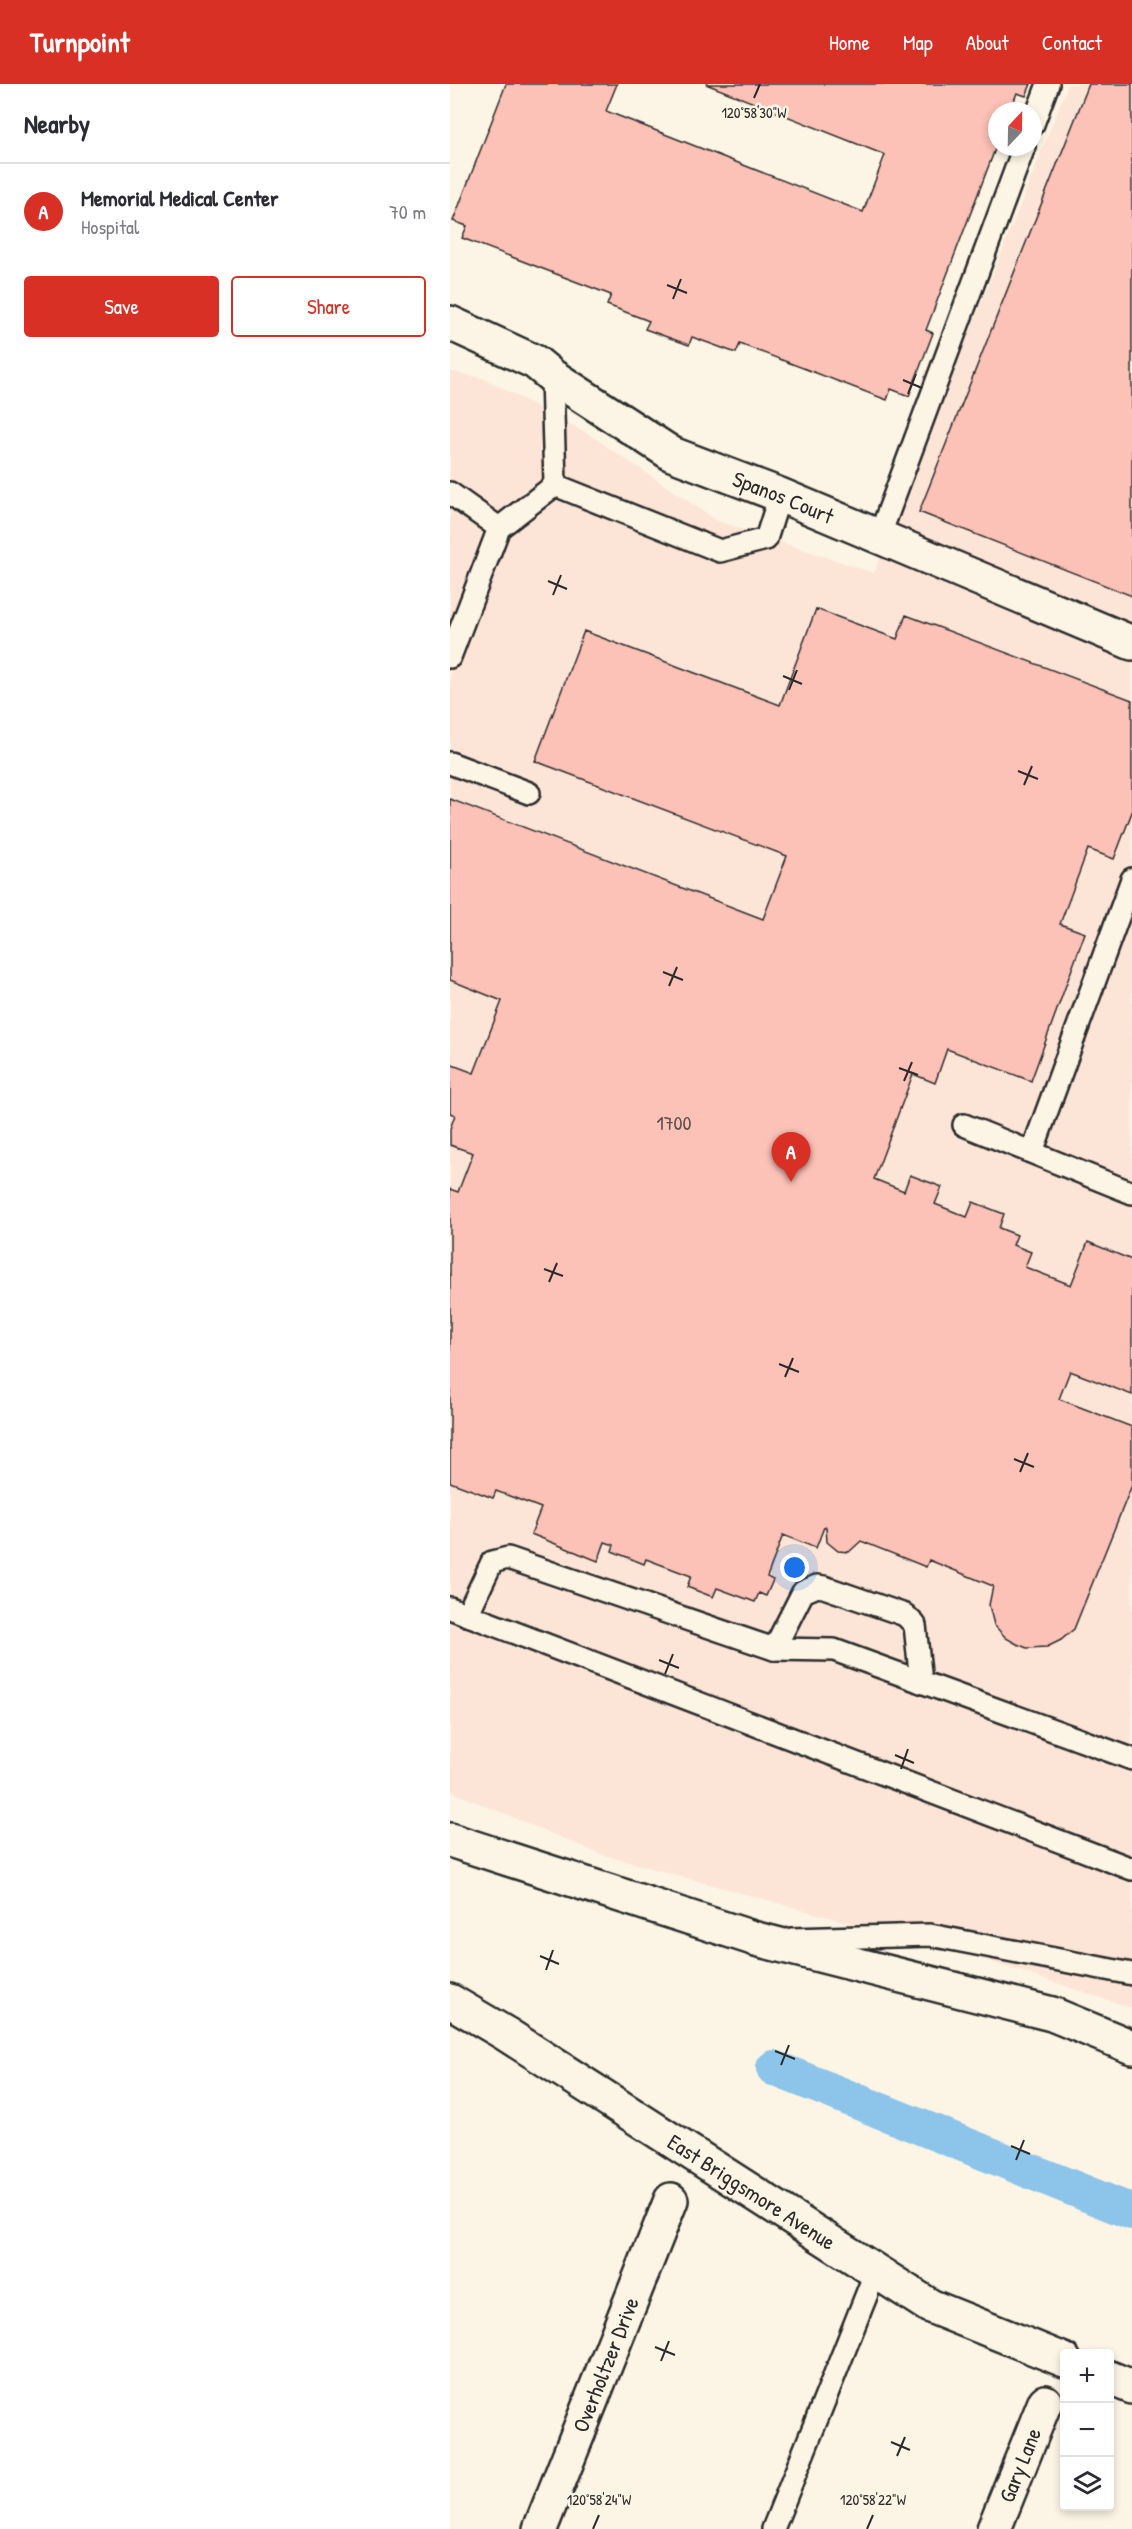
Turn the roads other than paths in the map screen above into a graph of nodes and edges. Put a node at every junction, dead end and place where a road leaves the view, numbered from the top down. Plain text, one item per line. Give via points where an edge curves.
1 (1048, 84) edge
2 (1041, 102) edge
3 (1021, 156) edge
4 (450, 323) edge
5 (552, 376) junction
6 (555, 485) junction
7 (450, 493) edge
8 (780, 495) junction
9 (500, 528) junction
10 (879, 537) junction
11 (1132, 643) edge
12 (450, 657) edge
13 (450, 763) edge
14 (529, 793) dead end
15 (1132, 879) edge
16 (964, 1125) dead end
17 (1032, 1152) junction
18 (1132, 1193) edge
19 (458, 1612) edge
20 (774, 1649) junction
21 (921, 1682) junction
22 (1132, 1760) edge
23 (450, 1840) edge
24 (1132, 1869) edge
25 (756, 1940) junction
26 (1132, 1974) edge
27 (450, 2001) edge
28 (1132, 2047) edge
29 (671, 2200) dead end
30 (876, 2271) junction
31 (1060, 2358) edge
32 (1114, 2380) edge
33 (1132, 2388) edge
34 (1045, 2402) dead end
35 (540, 2529) edge
36 (773, 2529) edge
37 (994, 2529) edge

1 - 2 lane
3 - 10 lane
4 - 5 main road, Spanos Court via 535,362
5 - 6 lane
5 - 8 main road, Spanos Court via 672,454
6 - 8 lane via 720,551 765,539
6 - 9 lane
7 - 9 lane
8 - 10 main road, Spanos Court
9 - 12 lane
10 - 11 main road, Spanos Court
13 - 14 lane
15 - 17 lane
16 - 17 lane
17 - 18 lane
19 - 20 lane via 492,1562 508,1558
19 - 24 lane
20 - 21 lane via 834,1650
20 - 21 lane via 803,1592 824,1587 910,1618 915,1625
21 - 22 lane
23 - 25 main road
25 - 26 lane via 930,1935
25 - 28 main road via 1052,2014
27 - 30 main road, East Briggsmore Avenue
29 - 35 main road, Overholtzer Drive
30 - 31 main road, East Briggsmore Avenue via 930,2306
30 - 36 lane
32 - 33 main road
34 - 37 main road, Gary Lane

